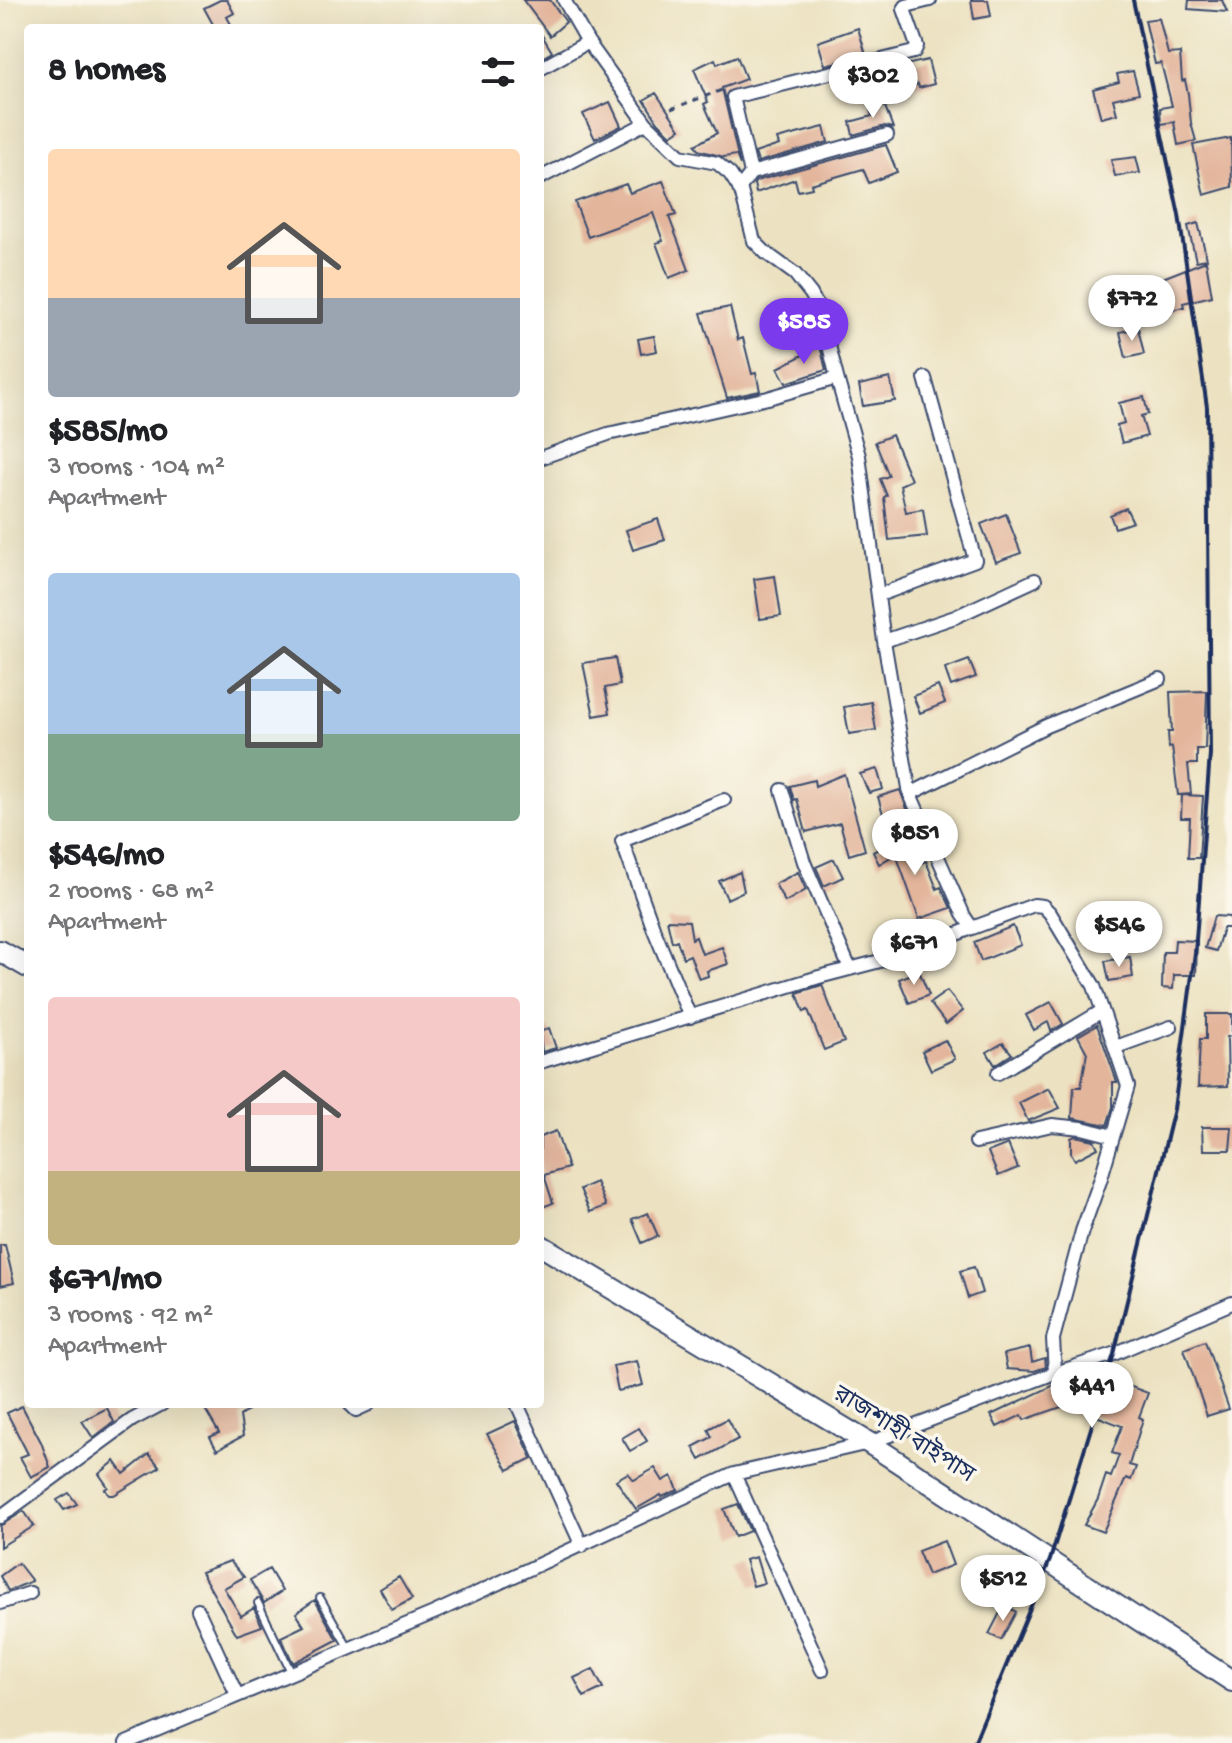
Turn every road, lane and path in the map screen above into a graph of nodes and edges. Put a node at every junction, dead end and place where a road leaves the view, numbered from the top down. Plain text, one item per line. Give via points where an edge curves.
1 (564, 0) edge
2 (930, 0) edge
3 (588, 42) junction
4 (544, 67) edge
5 (733, 97) junction
6 (671, 109) dead end
7 (646, 123) junction
8 (887, 135) dead end
9 (751, 173) junction
10 (544, 176) edge
11 (739, 189) junction
12 (837, 378) junction
13 (925, 378) dead end
14 (544, 457) edge
15 (1035, 580) dead end
16 (879, 595) junction
17 (884, 641) junction
18 (1160, 679) dead end
19 (782, 790) dead end
20 (910, 794) junction
21 (724, 800) dead end
22 (972, 928) junction
23 (0, 951) edge
24 (24, 965) edge
25 (850, 969) junction
26 (1102, 1011) junction
27 (690, 1017) junction
28 (1171, 1027) dead end
29 (1116, 1047) junction
30 (544, 1061) edge
31 (998, 1073) dead end
32 (1113, 1136) junction
33 (976, 1142) dead end
34 (544, 1247) edge
35 (1231, 1306) edge
36 (1055, 1373) junction
37 (154, 1408) edge
38 (519, 1408) edge
39 (869, 1443) junction
40 (734, 1474) junction
41 (0, 1517) edge
42 (582, 1546) junction
43 (30, 1593) dead end
44 (320, 1598) dead end
45 (0, 1603) edge
46 (258, 1603) dead end
47 (198, 1610) dead end
48 (348, 1647) junction
49 (822, 1670) dead end
50 (291, 1672) junction
51 (1232, 1681) edge
52 (237, 1695) junction
53 (126, 1743) edge

1 - 3 street
2 - 5 street via 904,9 917,46 914,52
3 - 4 street
3 - 7 street
5 - 6 path via 724,89
5 - 9 street
7 - 10 street
7 - 11 street via 680,156 717,163
8 - 9 street
9 - 11 street
11 - 12 street via 754,241 795,274 816,303
12 - 14 street via 608,434
12 - 16 street via 859,456
13 - 16 street via 975,560
15 - 17 street via 955,617
16 - 17 street
17 - 20 street
18 - 20 street via 1046,726
19 - 25 street via 804,862
20 - 22 street
21 - 27 street via 622,841
22 - 25 street
22 - 26 street via 1043,906 1083,965
23 - 24 highway
25 - 27 street
26 - 29 street
26 - 31 street
27 - 30 street
28 - 29 street
29 - 32 street via 1128,1086
32 - 33 street via 1052,1125
32 - 36 street via 1053,1339
34 - 39 highway, রাজশাহী বাইপাস
35 - 36 street
36 - 39 street
37 - 41 street
38 - 42 street
39 - 40 street
39 - 51 highway, রাজশাহী বাইপাস
40 - 42 street
40 - 49 street
42 - 48 street
43 - 45 street
44 - 48 lane
46 - 50 lane
47 - 52 street
48 - 50 street
50 - 52 street
52 - 53 street

